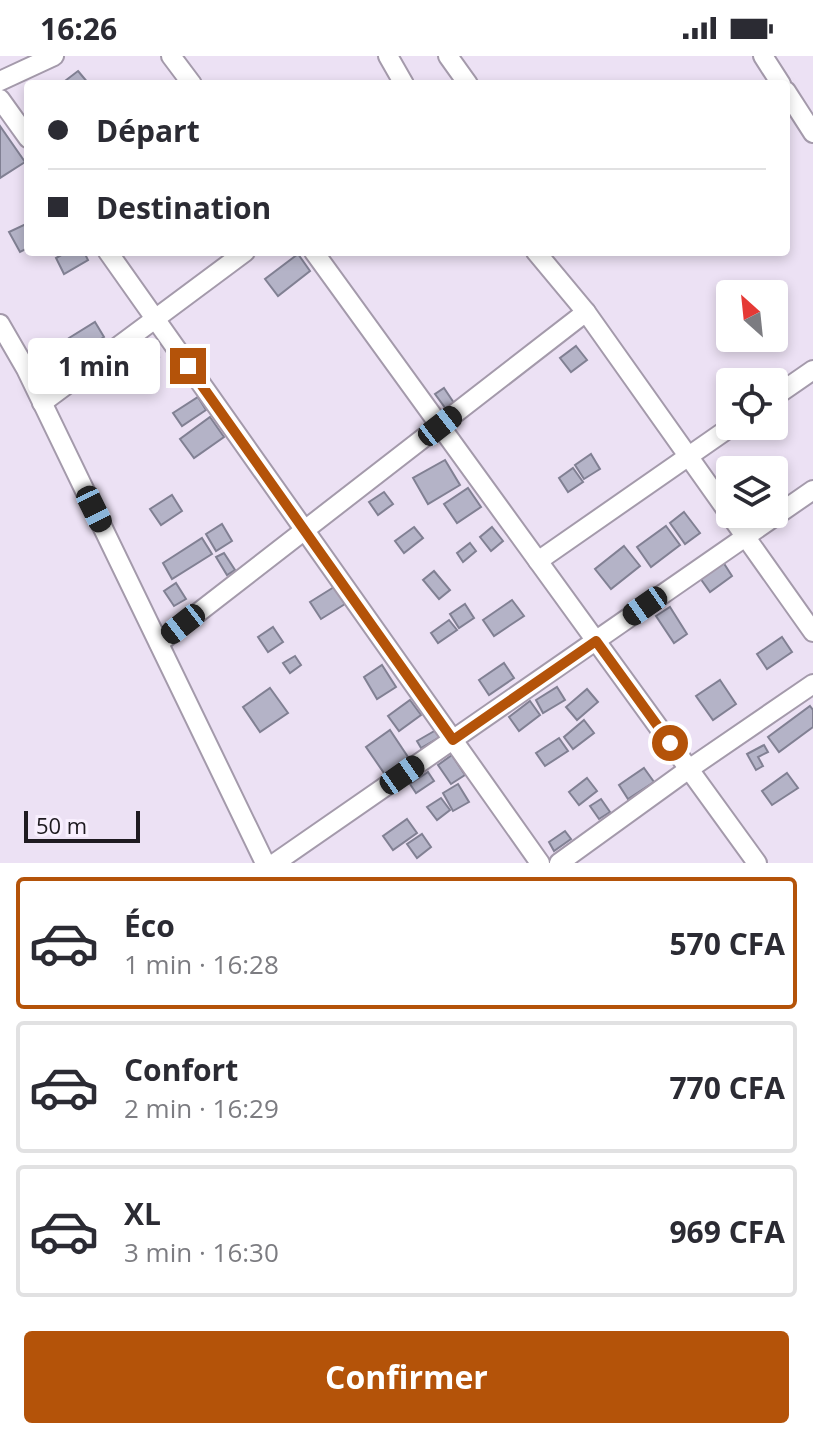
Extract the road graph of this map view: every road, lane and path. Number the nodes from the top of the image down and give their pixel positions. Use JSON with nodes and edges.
{"nodes":[{"id":1,"x":54,"y":56,"type":"edge"},
{"id":2,"x":171,"y":56,"type":"edge"},
{"id":3,"x":388,"y":56,"type":"edge"},
{"id":4,"x":448,"y":56,"type":"edge"},
{"id":5,"x":763,"y":56,"type":"edge"},
{"id":6,"x":189,"y":80,"type":"edge"},
{"id":7,"x":402,"y":80,"type":"edge"},
{"id":8,"x":465,"y":80,"type":"edge"},
{"id":9,"x":778,"y":80,"type":"edge"},
{"id":10,"x":0,"y":81,"type":"edge"},
{"id":11,"x":790,"y":97,"type":"edge"},
{"id":12,"x":0,"y":99,"type":"edge"},
{"id":13,"x":24,"y":132,"type":"edge"},
{"id":14,"x":813,"y":133,"type":"edge"},
{"id":15,"x":111,"y":256,"type":"edge"},
{"id":16,"x":240,"y":256,"type":"edge"},
{"id":17,"x":317,"y":256,"type":"edge"},
{"id":18,"x":539,"y":256,"type":"edge"},
{"id":19,"x":586,"y":312,"type":"junction"},
{"id":20,"x":155,"y":319,"type":"junction"},
{"id":21,"x":0,"y":324,"type":"edge"},
{"id":22,"x":813,"y":370,"type":"edge"},
{"id":23,"x":788,"y":387,"type":"edge"},
{"id":24,"x":42,"y":403,"type":"junction"},
{"id":25,"x":440,"y":426,"type":"junction"},
{"id":26,"x":716,"y":437,"type":"edge"},
{"id":27,"x":688,"y":457,"type":"junction"},
{"id":28,"x":813,"y":490,"type":"edge"},
{"id":29,"x":305,"y":530,"type":"junction"},
{"id":30,"x":745,"y":537,"type":"junction"},
{"id":31,"x":538,"y":561,"type":"junction"},
{"id":32,"x":813,"y":632,"type":"edge"},
{"id":33,"x":596,"y":641,"type":"junction"},
{"id":34,"x":159,"y":643,"type":"junction"},
{"id":35,"x":813,"y":684,"type":"edge"},
{"id":36,"x":453,"y":740,"type":"junction"},
{"id":37,"x":689,"y":769,"type":"junction"},
{"id":38,"x":265,"y":863,"type":"edge"},
{"id":39,"x":275,"y":863,"type":"edge"},
{"id":40,"x":540,"y":863,"type":"edge"},
{"id":41,"x":559,"y":863,"type":"edge"},
{"id":42,"x":757,"y":863,"type":"edge"}],
"edges":[{"from":1,"to":10,"type":"street"},
{"from":2,"to":6,"type":"street"},
{"from":3,"to":7,"type":"street"},
{"from":4,"to":8,"type":"street"},
{"from":5,"to":9,"type":"street"},
{"from":11,"to":14,"type":"street"},
{"from":12,"to":13,"type":"street"},
{"from":15,"to":20,"type":"street"},
{"from":16,"to":20,"type":"street"},
{"from":17,"to":25,"type":"street"},
{"from":18,"to":19,"type":"street"},
{"from":19,"to":25,"type":"street"},
{"from":19,"to":27,"type":"street"},
{"from":20,"to":24,"type":"street"},
{"from":20,"to":29,"type":"street"},
{"from":21,"to":24,"type":"street"},
{"from":22,"to":23,"type":"street"},
{"from":24,"to":34,"type":"street"},
{"from":25,"to":29,"type":"street"},
{"from":25,"to":31,"type":"street"},
{"from":26,"to":27,"type":"street"},
{"from":27,"to":30,"type":"street"},
{"from":27,"to":31,"type":"street"},
{"from":28,"to":30,"type":"street"},
{"from":29,"to":34,"type":"street"},
{"from":29,"to":36,"type":"street"},
{"from":30,"to":32,"type":"street"},
{"from":30,"to":33,"type":"street"},
{"from":31,"to":33,"type":"street"},
{"from":33,"to":36,"type":"street"},
{"from":33,"to":37,"type":"street"},
{"from":34,"to":38,"type":"street"},
{"from":35,"to":37,"type":"street"},
{"from":36,"to":39,"type":"street"},
{"from":36,"to":40,"type":"street"},
{"from":37,"to":41,"type":"street"},
{"from":37,"to":42,"type":"street"}]}
